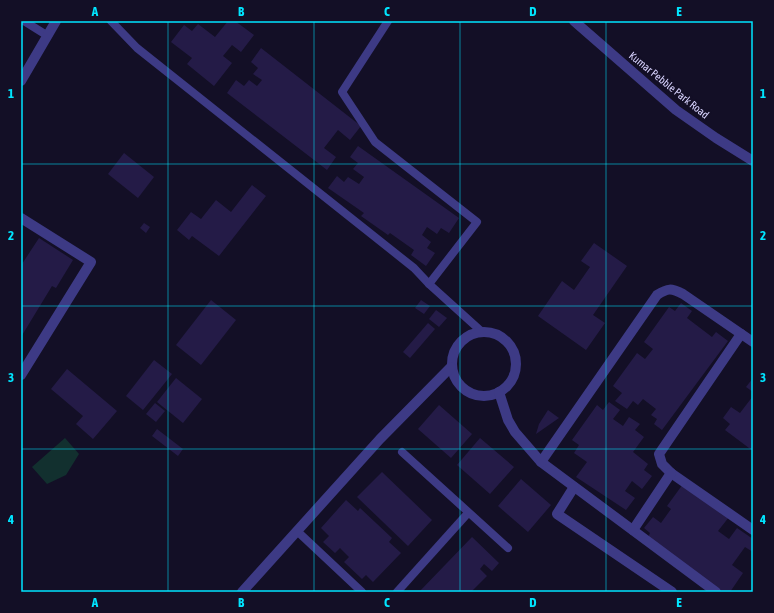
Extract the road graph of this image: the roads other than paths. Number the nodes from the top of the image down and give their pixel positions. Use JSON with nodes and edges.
{"nodes":[{"id":1,"x":24,"y":21,"type":"edge"},
{"id":2,"x":56,"y":21,"type":"edge"},
{"id":3,"x":388,"y":21,"type":"edge"},
{"id":4,"x":574,"y":21,"type":"edge"},
{"id":5,"x":115,"y":23,"type":"edge"},
{"id":6,"x":48,"y":36,"type":"junction"},
{"id":7,"x":21,"y":81,"type":"edge"},
{"id":8,"x":753,"y":161,"type":"edge"},
{"id":9,"x":21,"y":218,"type":"edge"},
{"id":10,"x":429,"y":284,"type":"junction"},
{"id":11,"x":480,"y":331,"type":"junction"},
{"id":12,"x":740,"y":334,"type":"junction"},
{"id":13,"x":753,"y":342,"type":"edge"},
{"id":14,"x":451,"y":367,"type":"junction"},
{"id":15,"x":21,"y":376,"type":"edge"},
{"id":16,"x":499,"y":392,"type":"junction"},
{"id":17,"x":402,"y":452,"type":"dead end"},
{"id":18,"x":541,"y":462,"type":"junction"},
{"id":19,"x":671,"y":473,"type":"junction"},
{"id":20,"x":574,"y":487,"type":"junction"},
{"id":21,"x":468,"y":513,"type":"junction"},
{"id":22,"x":632,"y":530,"type":"junction"},
{"id":23,"x":753,"y":530,"type":"edge"},
{"id":24,"x":297,"y":531,"type":"junction"},
{"id":25,"x":508,"y":548,"type":"dead end"},
{"id":26,"x":242,"y":592,"type":"edge"},
{"id":27,"x":362,"y":592,"type":"edge"},
{"id":28,"x":397,"y":592,"type":"edge"},
{"id":29,"x":672,"y":592,"type":"edge"},
{"id":30,"x":716,"y":592,"type":"edge"}],
"edges":[{"from":1,"to":6,"type":"lane"},
{"from":2,"to":6,"type":"street"},
{"from":3,"to":10,"type":"lane"},
{"from":4,"to":8,"type":"street","name":"Kumar Pebble Park Road"},
{"from":5,"to":10,"type":"lane"},
{"from":6,"to":7,"type":"street"},
{"from":9,"to":15,"type":"street"},
{"from":10,"to":11,"type":"lane"},
{"from":11,"to":14,"type":"street"},
{"from":11,"to":16,"type":"street"},
{"from":12,"to":13,"type":"street"},
{"from":12,"to":18,"type":"street"},
{"from":12,"to":19,"type":"street"},
{"from":14,"to":16,"type":"street"},
{"from":14,"to":24,"type":"street"},
{"from":16,"to":18,"type":"street"},
{"from":17,"to":21,"type":"lane"},
{"from":18,"to":20,"type":"street"},
{"from":19,"to":22,"type":"street"},
{"from":19,"to":23,"type":"street"},
{"from":20,"to":22,"type":"street"},
{"from":20,"to":29,"type":"street"},
{"from":21,"to":25,"type":"lane"},
{"from":21,"to":28,"type":"lane"},
{"from":22,"to":30,"type":"street"},
{"from":24,"to":26,"type":"street"},
{"from":24,"to":27,"type":"lane"}]}
